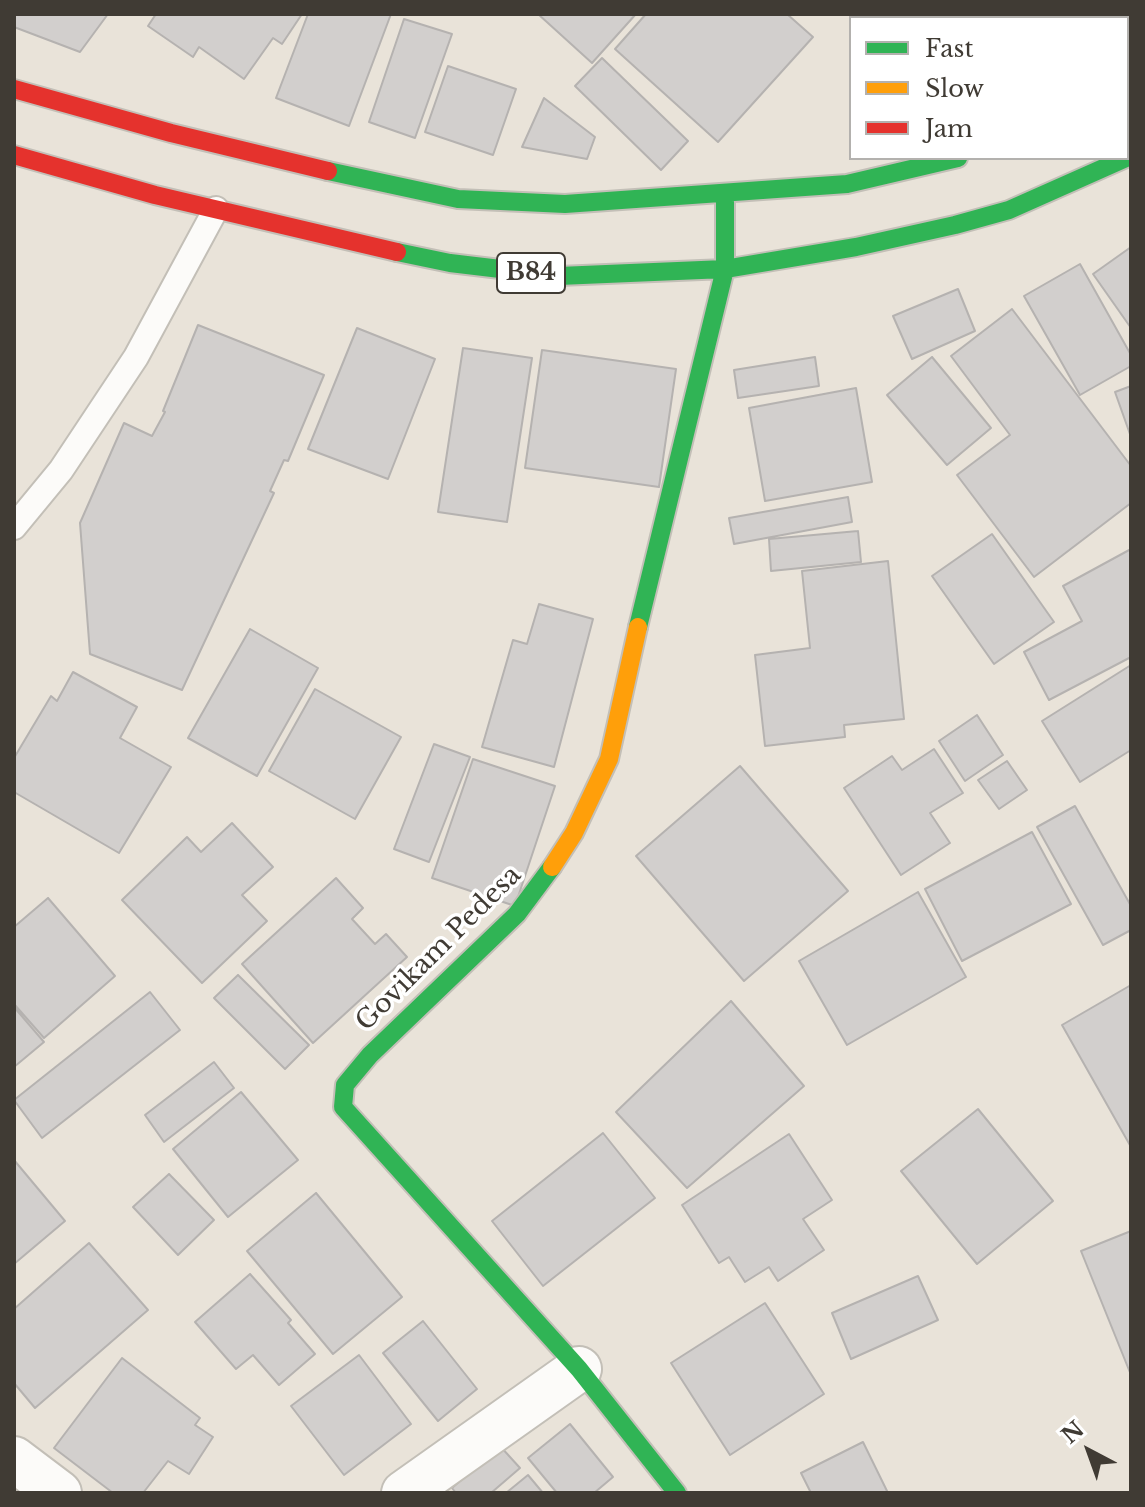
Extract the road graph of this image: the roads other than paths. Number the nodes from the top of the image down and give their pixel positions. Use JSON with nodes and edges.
{"nodes":[{"id":1,"x":14,"y":89,"type":"edge"},
{"id":2,"x":14,"y":155,"type":"edge"},
{"id":3,"x":949,"y":160,"type":"edge"},
{"id":4,"x":1124,"y":164,"type":"edge"},
{"id":5,"x":725,"y":194,"type":"junction"},
{"id":6,"x":216,"y":209,"type":"junction"},
{"id":7,"x":725,"y":269,"type":"junction"},
{"id":8,"x":14,"y":527,"type":"edge"},
{"id":9,"x":579,"y":1369,"type":"junction"},
{"id":10,"x":14,"y":1459,"type":"edge"},
{"id":11,"x":59,"y":1493,"type":"edge"},
{"id":12,"x":404,"y":1493,"type":"edge"},
{"id":13,"x":677,"y":1493,"type":"edge"}],
"edges":[{"from":1,"to":5,"type":"main road"},
{"from":2,"to":6,"type":"main road","number":"B84"},
{"from":3,"to":5,"type":"main road"},
{"from":4,"to":7,"type":"main road","number":"B84"},
{"from":5,"to":7,"type":"main road","name":"Govikam Pedesa"},
{"from":6,"to":7,"type":"main road","number":"B84"},
{"from":6,"to":8,"type":"lane"},
{"from":7,"to":9,"type":"main road","name":"Govikam Pedesa"},
{"from":9,"to":12,"type":"street"},
{"from":9,"to":13,"type":"main road","name":"Govikam Pedesa"},
{"from":10,"to":11,"type":"street"}]}
